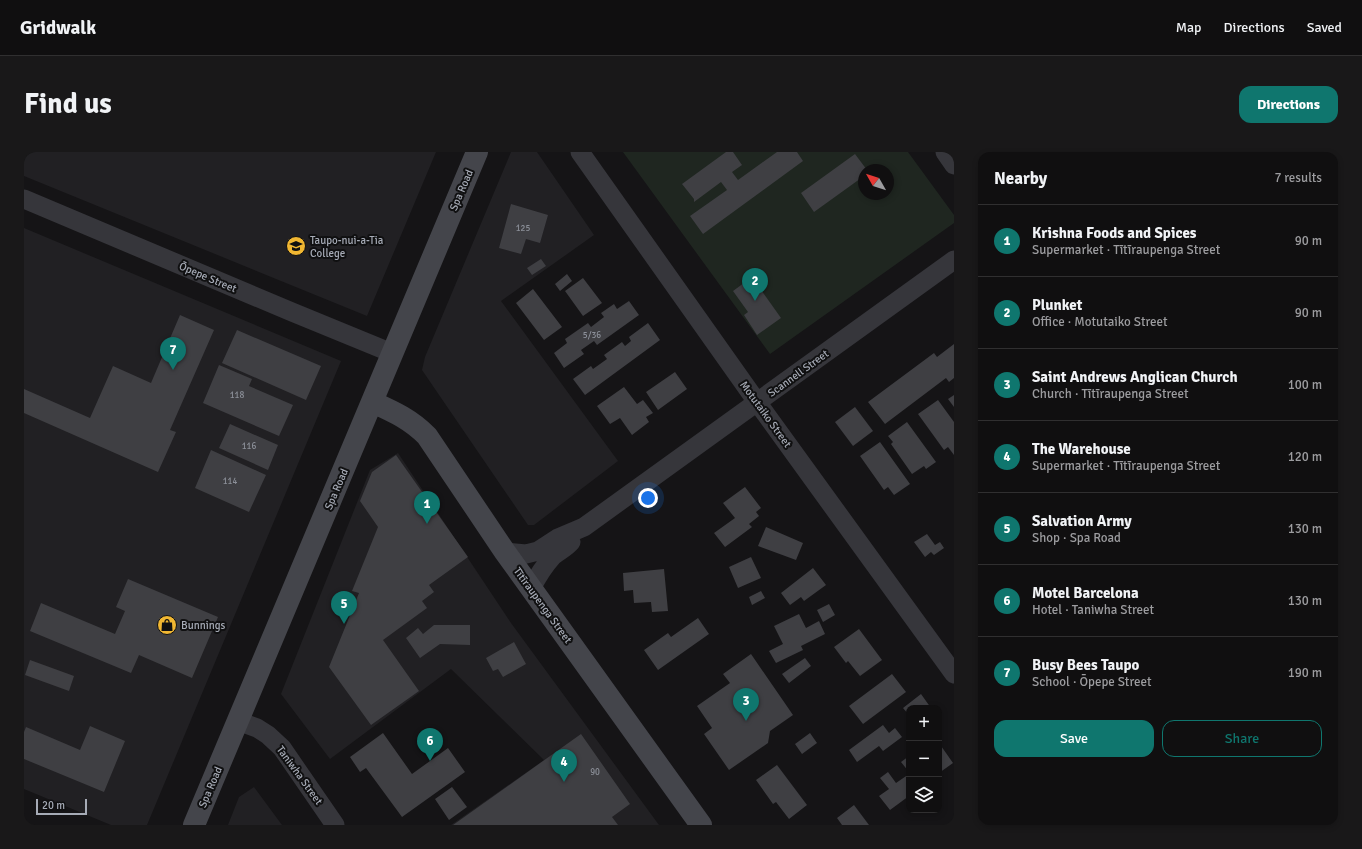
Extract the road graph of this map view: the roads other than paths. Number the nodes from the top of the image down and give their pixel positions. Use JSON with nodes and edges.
{"nodes":[{"id":1,"x":477,"y":152,"type":"edge"},
{"id":2,"x":580,"y":152,"type":"edge"},
{"id":3,"x":945,"y":152,"type":"edge"},
{"id":4,"x":954,"y":165,"type":"edge"},
{"id":5,"x":24,"y":199,"type":"edge"},
{"id":6,"x":954,"y":260,"type":"edge"},
{"id":7,"x":392,"y":353,"type":"junction"},
{"id":8,"x":372,"y":402,"type":"junction"},
{"id":9,"x":757,"y":402,"type":"junction"},
{"id":10,"x":584,"y":527,"type":"junction"},
{"id":11,"x":505,"y":552,"type":"junction"},
{"id":12,"x":531,"y":589,"type":"junction"},
{"id":13,"x":954,"y":674,"type":"edge"},
{"id":14,"x":238,"y":721,"type":"junction"},
{"id":15,"x":194,"y":825,"type":"edge"},
{"id":16,"x":335,"y":825,"type":"edge"},
{"id":17,"x":700,"y":825,"type":"edge"}],
"edges":[{"from":1,"to":7,"type":"main road","name":"Spa Road"},
{"from":2,"to":9,"type":"street","name":"Motutaiko Street"},
{"from":3,"to":4,"type":"street"},
{"from":5,"to":7,"type":"street","name":"Ōpepe Street"},
{"from":6,"to":9,"type":"street","name":"Scannell Street"},
{"from":7,"to":8,"type":"main road","name":"Spa Road"},
{"from":8,"to":11,"type":"main road","name":"Tītīraupenga Street"},
{"from":8,"to":14,"type":"main road","name":"Spa Road"},
{"from":9,"to":10,"type":"street","name":"Scannell Street"},
{"from":9,"to":13,"type":"street","name":"Motutaiko Street"},
{"from":10,"to":11,"type":"street","name":"Scannell Street"},
{"from":10,"to":12,"type":"street","name":"Scannell Street"},
{"from":11,"to":12,"type":"main road","name":"Tītīraupenga Street"},
{"from":12,"to":17,"type":"main road","name":"Tītīraupenga Street"},
{"from":14,"to":15,"type":"main road","name":"Spa Road"},
{"from":14,"to":16,"type":"street","name":"Taniwha Street"}]}
